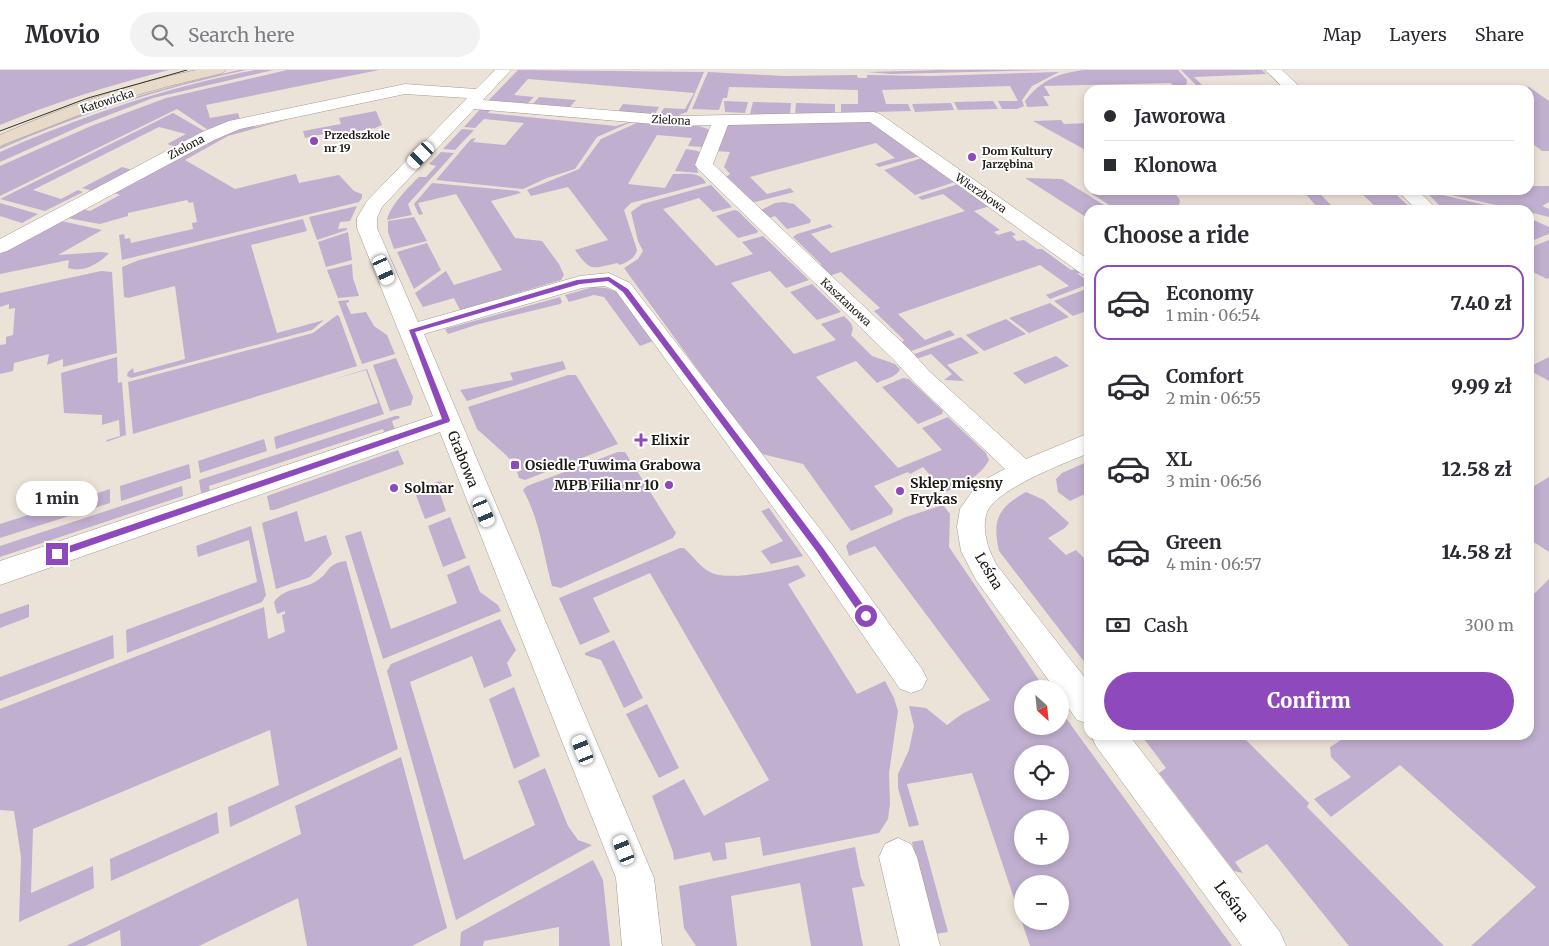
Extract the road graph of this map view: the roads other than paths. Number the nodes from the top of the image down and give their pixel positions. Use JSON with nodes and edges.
{"nodes":[{"id":1,"x":218,"y":70,"type":"edge"},
{"id":2,"x":502,"y":70,"type":"edge"},
{"id":3,"x":1274,"y":70,"type":"edge"},
{"id":4,"x":1290,"y":85,"type":"edge"},
{"id":5,"x":473,"y":100,"type":"junction"},
{"id":6,"x":874,"y":117,"type":"joint"},
{"id":7,"x":721,"y":121,"type":"junction"},
{"id":8,"x":0,"y":141,"type":"edge"},
{"id":9,"x":1412,"y":195,"type":"edge"},
{"id":10,"x":1422,"y":205,"type":"edge"},
{"id":11,"x":0,"y":246,"type":"edge"},
{"id":12,"x":1084,"y":266,"type":"edge"},
{"id":13,"x":411,"y":331,"type":"junction"},
{"id":14,"x":447,"y":420,"type":"junction"},
{"id":15,"x":1084,"y":444,"type":"edge"},
{"id":16,"x":1023,"y":471,"type":"junction"},
{"id":17,"x":0,"y":573,"type":"edge"},
{"id":18,"x":911,"y":680,"type":"dead end"},
{"id":19,"x":1084,"y":702,"type":"edge"},
{"id":20,"x":1112,"y":740,"type":"edge"},
{"id":21,"x":898,"y":856,"type":"dead end"},
{"id":22,"x":642,"y":946,"type":"edge"},
{"id":23,"x":920,"y":946,"type":"edge"},
{"id":24,"x":1266,"y":946,"type":"edge"}],
"edges":[{"from":1,"to":8,"type":"main road","name":"Katowicka"},
{"from":2,"to":5,"type":"street","name":"Grabowa"},
{"from":3,"to":4,"type":"street"},
{"from":5,"to":7,"type":"street","name":"Zielona"},
{"from":5,"to":11,"type":"street","name":"Zielona"},
{"from":5,"to":13,"type":"street","name":"Grabowa"},
{"from":6,"to":7,"type":"street","name":"Zielona"},
{"from":6,"to":12,"type":"street","name":"Wierzbowa"},
{"from":7,"to":16,"type":"street","name":"Kasztanowa"},
{"from":9,"to":10,"type":"street"},
{"from":13,"to":14,"type":"street","name":"Grabowa"},
{"from":13,"to":18,"type":"street"},
{"from":14,"to":17,"type":"street"},
{"from":14,"to":22,"type":"street","name":"Grabowa"},
{"from":15,"to":16,"type":"street","name":"Leśna"},
{"from":16,"to":19,"type":"street","name":"Leśna"},
{"from":20,"to":24,"type":"street","name":"Leśna"},
{"from":21,"to":23,"type":"street"}]}
